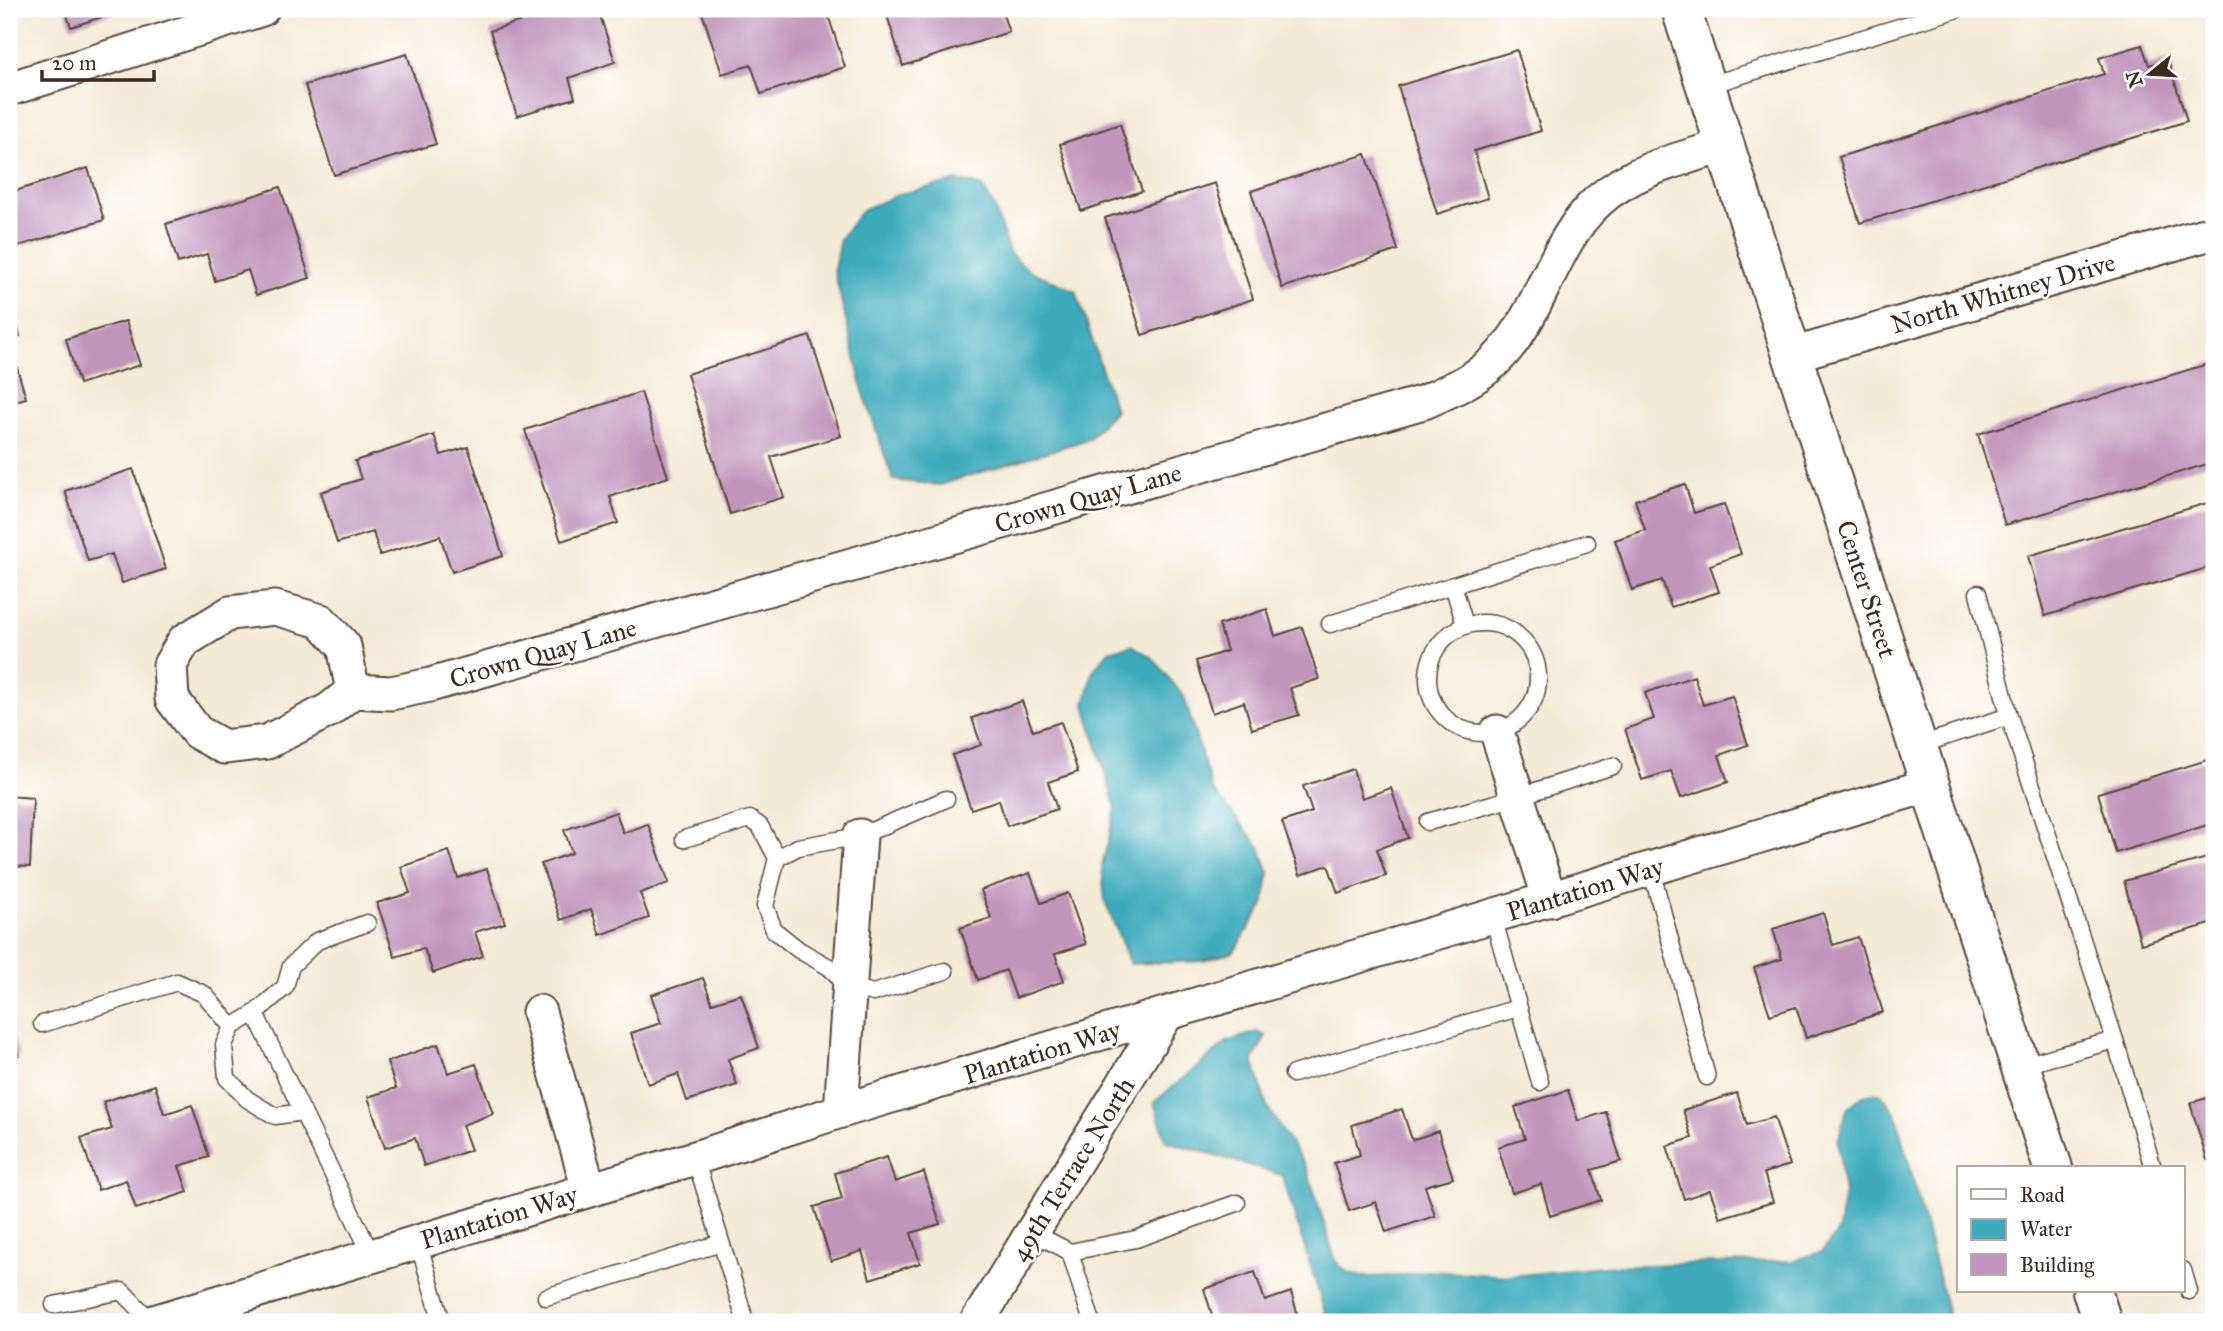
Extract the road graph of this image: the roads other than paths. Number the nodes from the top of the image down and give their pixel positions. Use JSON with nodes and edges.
{"nodes":[{"id":1,"x":262,"y":9,"type":"edge"},
{"id":2,"x":1681,"y":9,"type":"edge"},
{"id":3,"x":1958,"y":9,"type":"edge"},
{"id":4,"x":1706,"y":86,"type":"junction"},
{"id":5,"x":9,"y":89,"type":"edge"},
{"id":6,"x":1725,"y":146,"type":"junction"},
{"id":7,"x":2214,"y":232,"type":"edge"},
{"id":8,"x":1792,"y":355,"type":"junction"},
{"id":9,"x":1587,"y":543,"type":"dead end"},
{"id":10,"x":1452,"y":585,"type":"junction"},
{"id":11,"x":1978,"y":593,"type":"dead end"},
{"id":12,"x":1330,"y":624,"type":"dead end"},
{"id":13,"x":1465,"y":625,"type":"junction"},
{"id":14,"x":353,"y":691,"type":"junction"},
{"id":15,"x":2009,"y":716,"type":"junction"},
{"id":16,"x":1497,"y":732,"type":"junction"},
{"id":17,"x":1917,"y":746,"type":"junction"},
{"id":18,"x":1613,"y":766,"type":"dead end"},
{"id":19,"x":1930,"y":785,"type":"junction"},
{"id":20,"x":1517,"y":797,"type":"junction"},
{"id":21,"x":946,"y":799,"type":"dead end"},
{"id":22,"x":1428,"y":822,"type":"dead end"},
{"id":23,"x":860,"y":836,"type":"junction"},
{"id":24,"x":684,"y":839,"type":"dead end"},
{"id":25,"x":777,"y":858,"type":"junction"},
{"id":26,"x":1651,"y":869,"type":"junction"},
{"id":27,"x":1550,"y":900,"type":"junction"},
{"id":28,"x":1493,"y":917,"type":"junction"},
{"id":29,"x":367,"y":923,"type":"dead end"},
{"id":30,"x":945,"y":971,"type":"dead end"},
{"id":31,"x":849,"y":986,"type":"junction"},
{"id":32,"x":1518,"y":1008,"type":"junction"},
{"id":33,"x":539,"y":1012,"type":"dead end"},
{"id":34,"x":255,"y":1013,"type":"junction"},
{"id":35,"x":1166,"y":1015,"type":"junction"},
{"id":36,"x":43,"y":1024,"type":"dead end"},
{"id":37,"x":233,"y":1027,"type":"junction"},
{"id":38,"x":2115,"y":1040,"type":"junction"},
{"id":39,"x":2020,"y":1066,"type":"junction"},
{"id":40,"x":1293,"y":1074,"type":"dead end"},
{"id":41,"x":1707,"y":1077,"type":"dead end"},
{"id":42,"x":1540,"y":1082,"type":"dead end"},
{"id":43,"x":841,"y":1111,"type":"junction"},
{"id":44,"x":303,"y":1112,"type":"junction"},
{"id":45,"x":695,"y":1158,"type":"junction"},
{"id":46,"x":2052,"y":1166,"type":"edge"},
{"id":47,"x":2151,"y":1166,"type":"edge"},
{"id":48,"x":589,"y":1190,"type":"junction"},
{"id":49,"x":1237,"y":1203,"type":"dead end"},
{"id":50,"x":1032,"y":1232,"type":"junction"},
{"id":51,"x":418,"y":1242,"type":"junction"},
{"id":52,"x":721,"y":1243,"type":"junction"},
{"id":53,"x":1070,"y":1252,"type":"junction"},
{"id":54,"x":372,"y":1256,"type":"junction"},
{"id":55,"x":2184,"y":1274,"type":"edge"},
{"id":56,"x":2189,"y":1291,"type":"dead end"},
{"id":57,"x":2092,"y":1292,"type":"edge"},
{"id":58,"x":546,"y":1297,"type":"dead end"},
{"id":59,"x":54,"y":1305,"type":"dead end"},
{"id":60,"x":743,"y":1313,"type":"dead end"},
{"id":61,"x":153,"y":1322,"type":"edge"},
{"id":62,"x":442,"y":1322,"type":"edge"},
{"id":63,"x":976,"y":1322,"type":"edge"},
{"id":64,"x":1093,"y":1322,"type":"edge"},
{"id":65,"x":2102,"y":1322,"type":"edge"}],
"edges":[{"from":1,"to":5,"type":"street"},
{"from":2,"to":4,"type":"street","name":"Center Street"},
{"from":3,"to":4,"type":"lane"},
{"from":4,"to":6,"type":"street","name":"Center Street"},
{"from":6,"to":8,"type":"street","name":"Center Street"},
{"from":6,"to":14,"type":"street","name":"Crown Quay Lane"},
{"from":7,"to":8,"type":"street","name":"North Whitney Drive"},
{"from":8,"to":17,"type":"street","name":"Center Street"},
{"from":9,"to":10,"type":"lane"},
{"from":10,"to":12,"type":"lane"},
{"from":10,"to":13,"type":"lane"},
{"from":11,"to":15,"type":"lane"},
{"from":13,"to":16,"type":"lane"},
{"from":13,"to":16,"type":"lane"},
{"from":14,"to":14,"type":"street"},
{"from":15,"to":17,"type":"lane"},
{"from":15,"to":38,"type":"lane"},
{"from":16,"to":20,"type":"street"},
{"from":17,"to":19,"type":"street","name":"Center Street"},
{"from":18,"to":20,"type":"lane"},
{"from":19,"to":26,"type":"street","name":"Plantation Way"},
{"from":19,"to":39,"type":"street","name":"Center Street"},
{"from":20,"to":22,"type":"lane"},
{"from":20,"to":27,"type":"street"},
{"from":21,"to":23,"type":"lane"},
{"from":23,"to":25,"type":"lane"},
{"from":23,"to":31,"type":"street"},
{"from":24,"to":25,"type":"lane"},
{"from":25,"to":31,"type":"lane"},
{"from":26,"to":27,"type":"street","name":"Plantation Way"},
{"from":26,"to":41,"type":"lane"},
{"from":27,"to":28,"type":"street","name":"Plantation Way"},
{"from":28,"to":32,"type":"lane"},
{"from":28,"to":35,"type":"street","name":"Plantation Way"},
{"from":29,"to":34,"type":"lane"},
{"from":30,"to":31,"type":"lane"},
{"from":31,"to":43,"type":"street"},
{"from":32,"to":40,"type":"lane"},
{"from":32,"to":42,"type":"lane"},
{"from":33,"to":48,"type":"street"},
{"from":34,"to":37,"type":"lane"},
{"from":34,"to":44,"type":"lane"},
{"from":35,"to":43,"type":"street","name":"Plantation Way"},
{"from":35,"to":50,"type":"street","name":"49th Terrace North"},
{"from":36,"to":37,"type":"lane"},
{"from":37,"to":44,"type":"lane"},
{"from":38,"to":39,"type":"lane"},
{"from":38,"to":47,"type":"lane"},
{"from":39,"to":46,"type":"street","name":"Center Street"},
{"from":43,"to":45,"type":"street","name":"Plantation Way"},
{"from":44,"to":54,"type":"lane"},
{"from":45,"to":48,"type":"street","name":"Plantation Way"},
{"from":45,"to":52,"type":"lane"},
{"from":48,"to":51,"type":"street","name":"Plantation Way"},
{"from":49,"to":53,"type":"lane"},
{"from":50,"to":53,"type":"lane"},
{"from":50,"to":63,"type":"street","name":"49th Terrace North"},
{"from":51,"to":54,"type":"street","name":"Plantation Way"},
{"from":51,"to":62,"type":"lane"},
{"from":52,"to":58,"type":"lane"},
{"from":52,"to":60,"type":"lane"},
{"from":53,"to":64,"type":"lane"},
{"from":54,"to":61,"type":"street","name":"Plantation Way"},
{"from":55,"to":56,"type":"lane"},
{"from":57,"to":65,"type":"street"},
{"from":59,"to":61,"type":"lane"}]}
